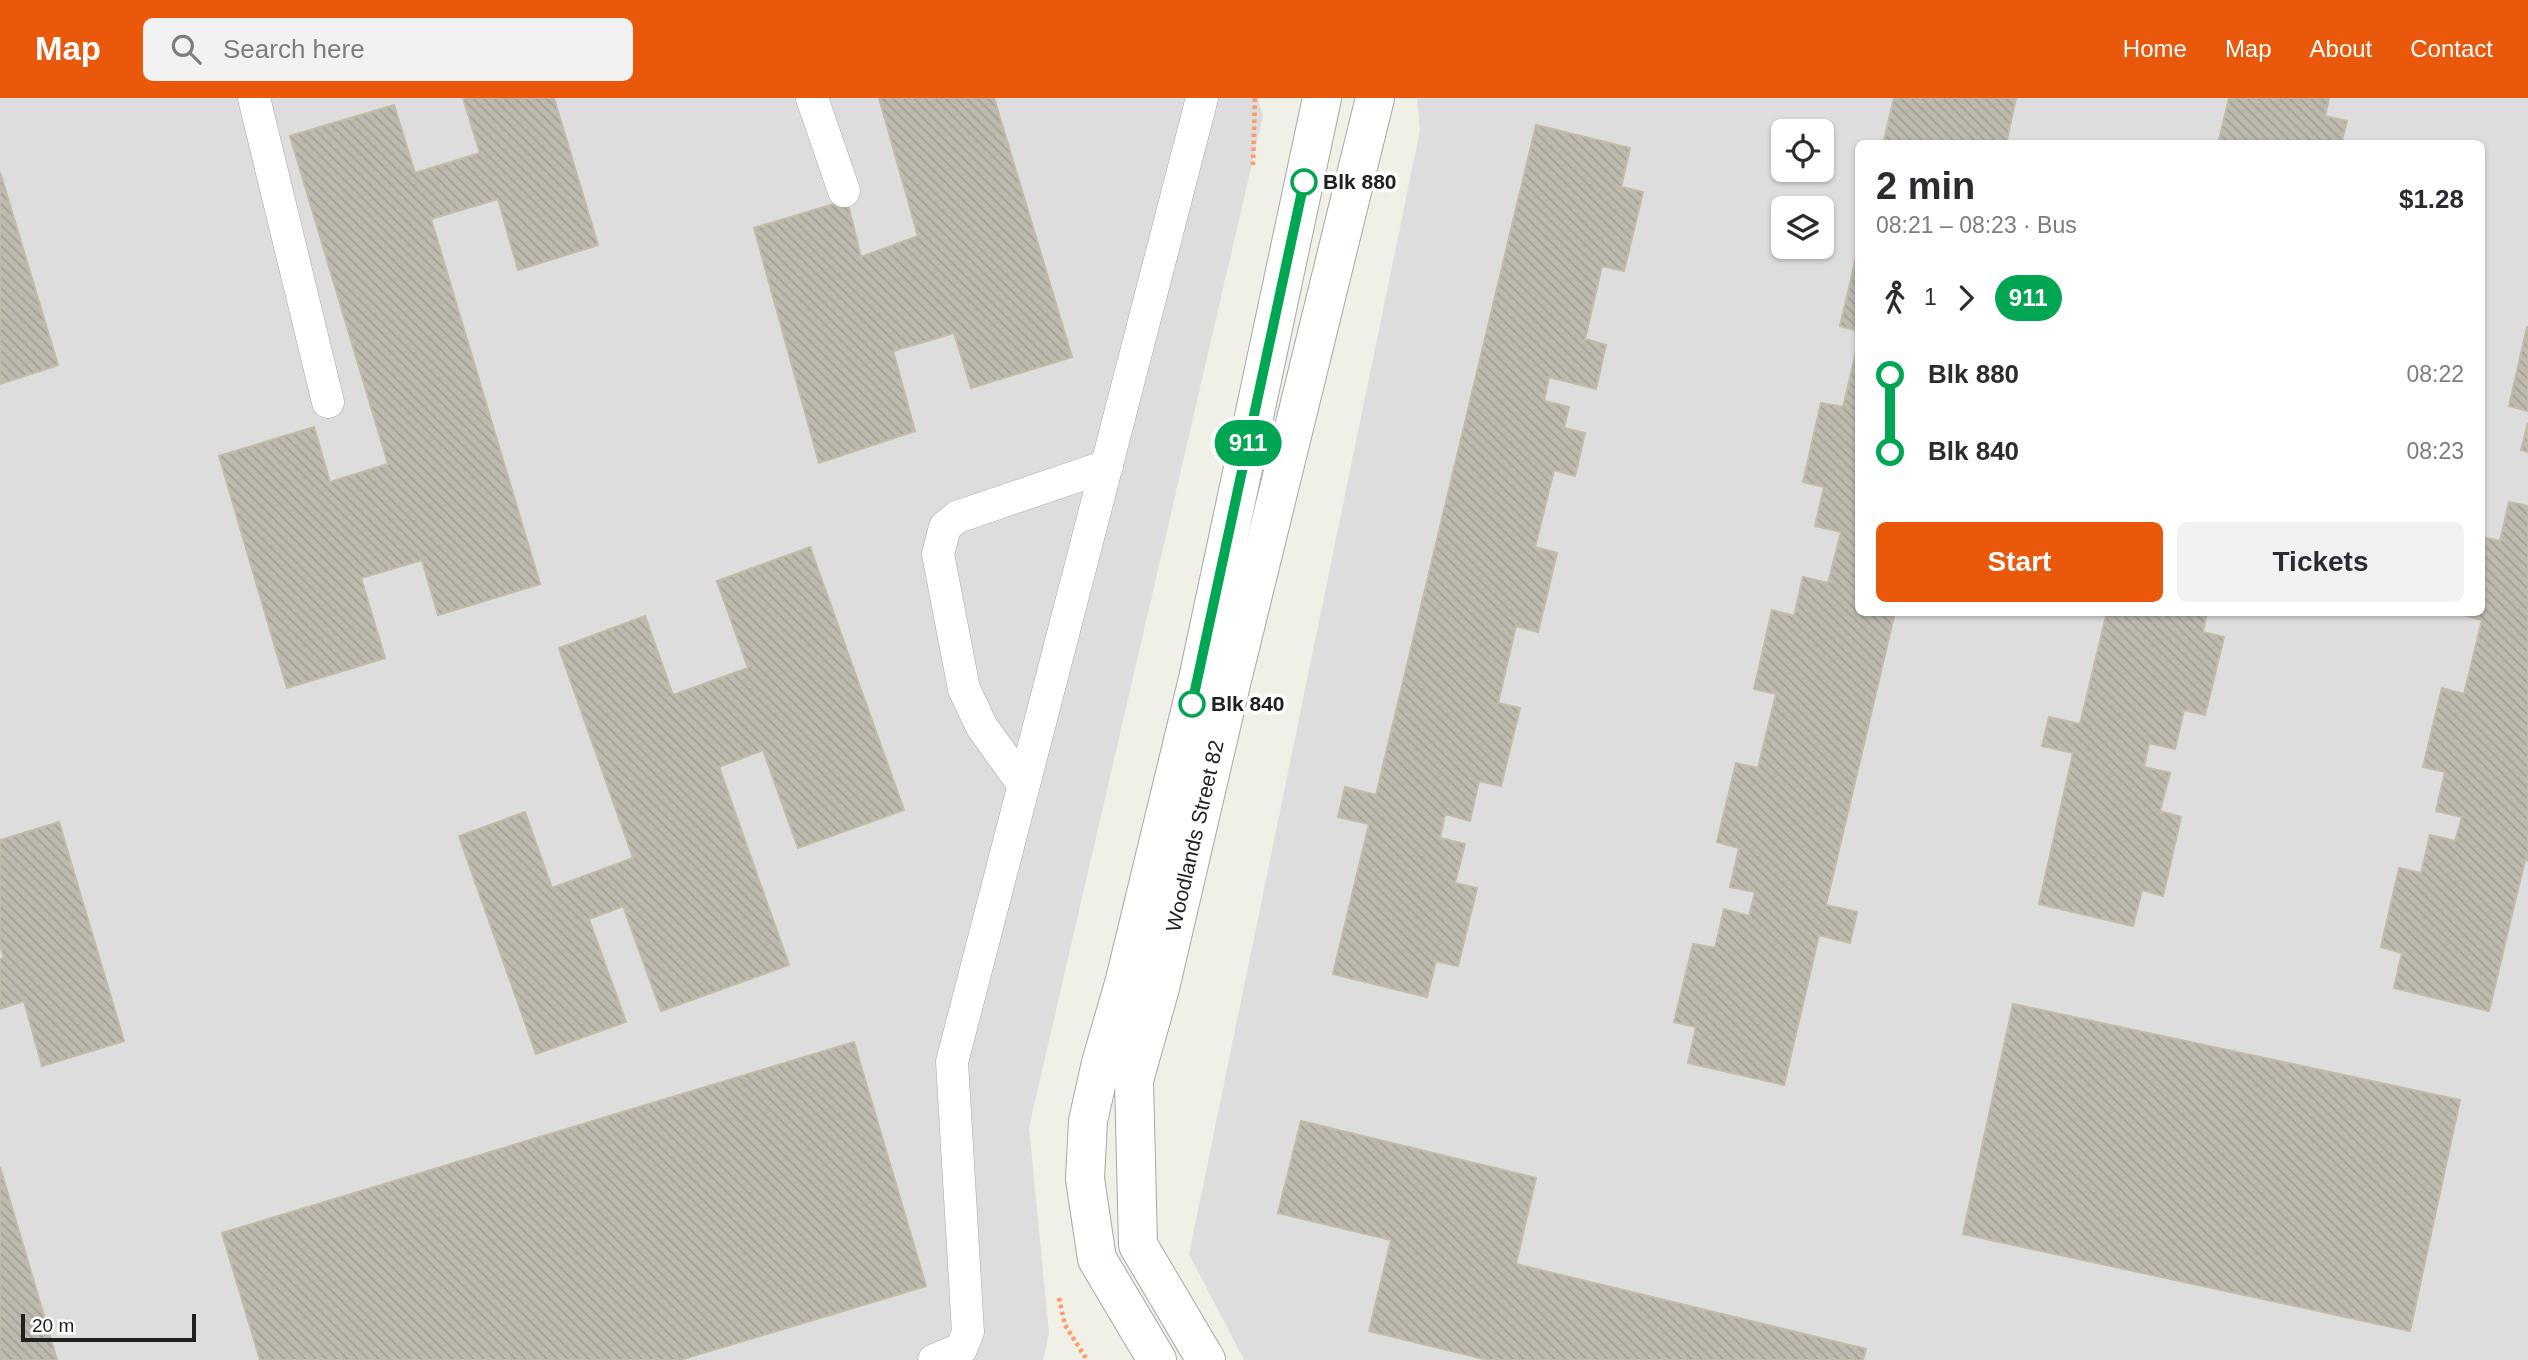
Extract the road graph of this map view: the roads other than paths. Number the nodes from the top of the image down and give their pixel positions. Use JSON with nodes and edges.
{"nodes":[{"id":1,"x":254,"y":98,"type":"edge"},
{"id":2,"x":812,"y":98,"type":"edge"},
{"id":3,"x":1202,"y":98,"type":"edge"},
{"id":4,"x":1322,"y":98,"type":"edge"},
{"id":5,"x":1376,"y":98,"type":"edge"},
{"id":6,"x":844,"y":191,"type":"dead end"},
{"id":7,"x":328,"y":402,"type":"dead end"},
{"id":8,"x":1107,"y":466,"type":"junction"},
{"id":9,"x":1023,"y":784,"type":"junction"},
{"id":10,"x":934,"y":1360,"type":"edge"},
{"id":11,"x":1157,"y":1360,"type":"edge"},
{"id":12,"x":1206,"y":1360,"type":"edge"}],
"edges":[{"from":1,"to":7,"type":"lane"},
{"from":2,"to":6,"type":"lane"},
{"from":3,"to":8,"type":"lane"},
{"from":4,"to":11,"type":"street","name":"Woodlands Street 82"},
{"from":5,"to":12,"type":"street","name":"Woodlands Street 82"},
{"from":8,"to":9,"type":"lane"},
{"from":8,"to":9,"type":"lane"},
{"from":9,"to":10,"type":"lane"}]}
